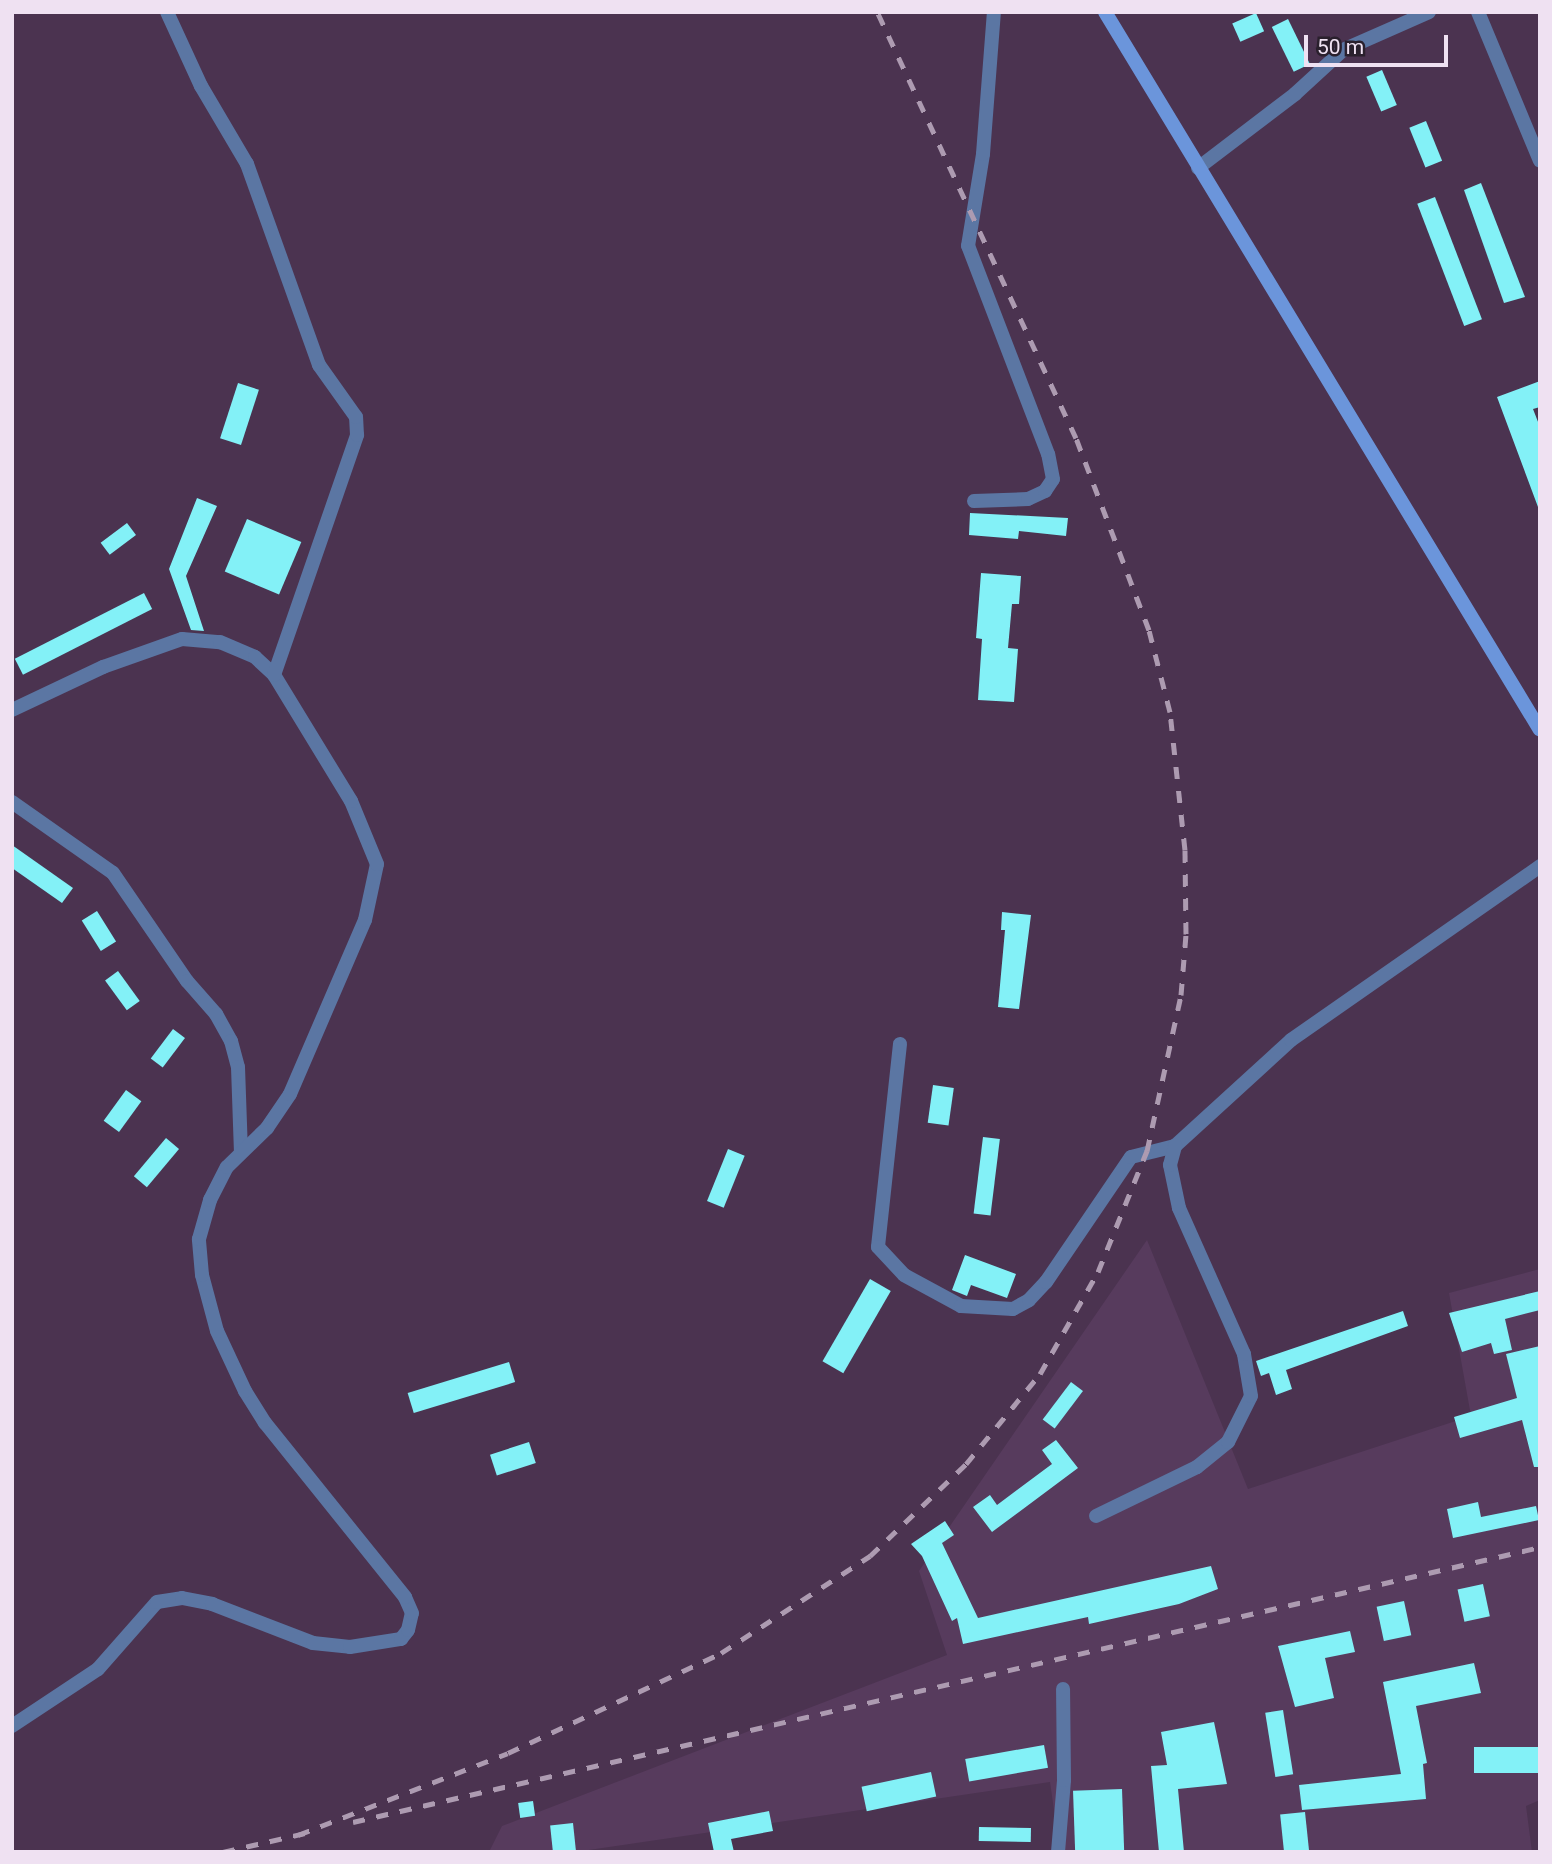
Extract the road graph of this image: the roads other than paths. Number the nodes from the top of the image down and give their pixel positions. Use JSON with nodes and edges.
{"nodes":[{"id":1,"x":167,"y":12,"type":"edge"},
{"id":2,"x":994,"y":12,"type":"edge"},
{"id":3,"x":1105,"y":12,"type":"edge"},
{"id":4,"x":1429,"y":12,"type":"edge"},
{"id":5,"x":1478,"y":12,"type":"edge"},
{"id":6,"x":1540,"y":160,"type":"edge"},
{"id":7,"x":1198,"y":168,"type":"junction"},
{"id":8,"x":974,"y":502,"type":"dead end"},
{"id":9,"x":274,"y":675,"type":"junction"},
{"id":10,"x":12,"y":709,"type":"edge"},
{"id":11,"x":1540,"y":730,"type":"edge"},
{"id":12,"x":12,"y":802,"type":"edge"},
{"id":13,"x":1540,"y":866,"type":"edge"},
{"id":14,"x":900,"y":1044,"type":"dead end"},
{"id":15,"x":1175,"y":1146,"type":"junction"},
{"id":16,"x":241,"y":1152,"type":"junction"},
{"id":17,"x":1096,"y":1516,"type":"dead end"},
{"id":18,"x":1063,"y":1689,"type":"dead end"},
{"id":19,"x":12,"y":1726,"type":"edge"},
{"id":20,"x":1058,"y":1852,"type":"edge"}],
"edges":[{"from":1,"to":9,"type":"street"},
{"from":2,"to":8,"type":"street"},
{"from":3,"to":7,"type":"street"},
{"from":4,"to":7,"type":"street"},
{"from":5,"to":6,"type":"street"},
{"from":7,"to":11,"type":"street"},
{"from":9,"to":10,"type":"street"},
{"from":9,"to":16,"type":"street"},
{"from":12,"to":16,"type":"street"},
{"from":13,"to":15,"type":"street"},
{"from":14,"to":15,"type":"street"},
{"from":15,"to":17,"type":"street"},
{"from":16,"to":19,"type":"street"},
{"from":18,"to":20,"type":"street"}]}
